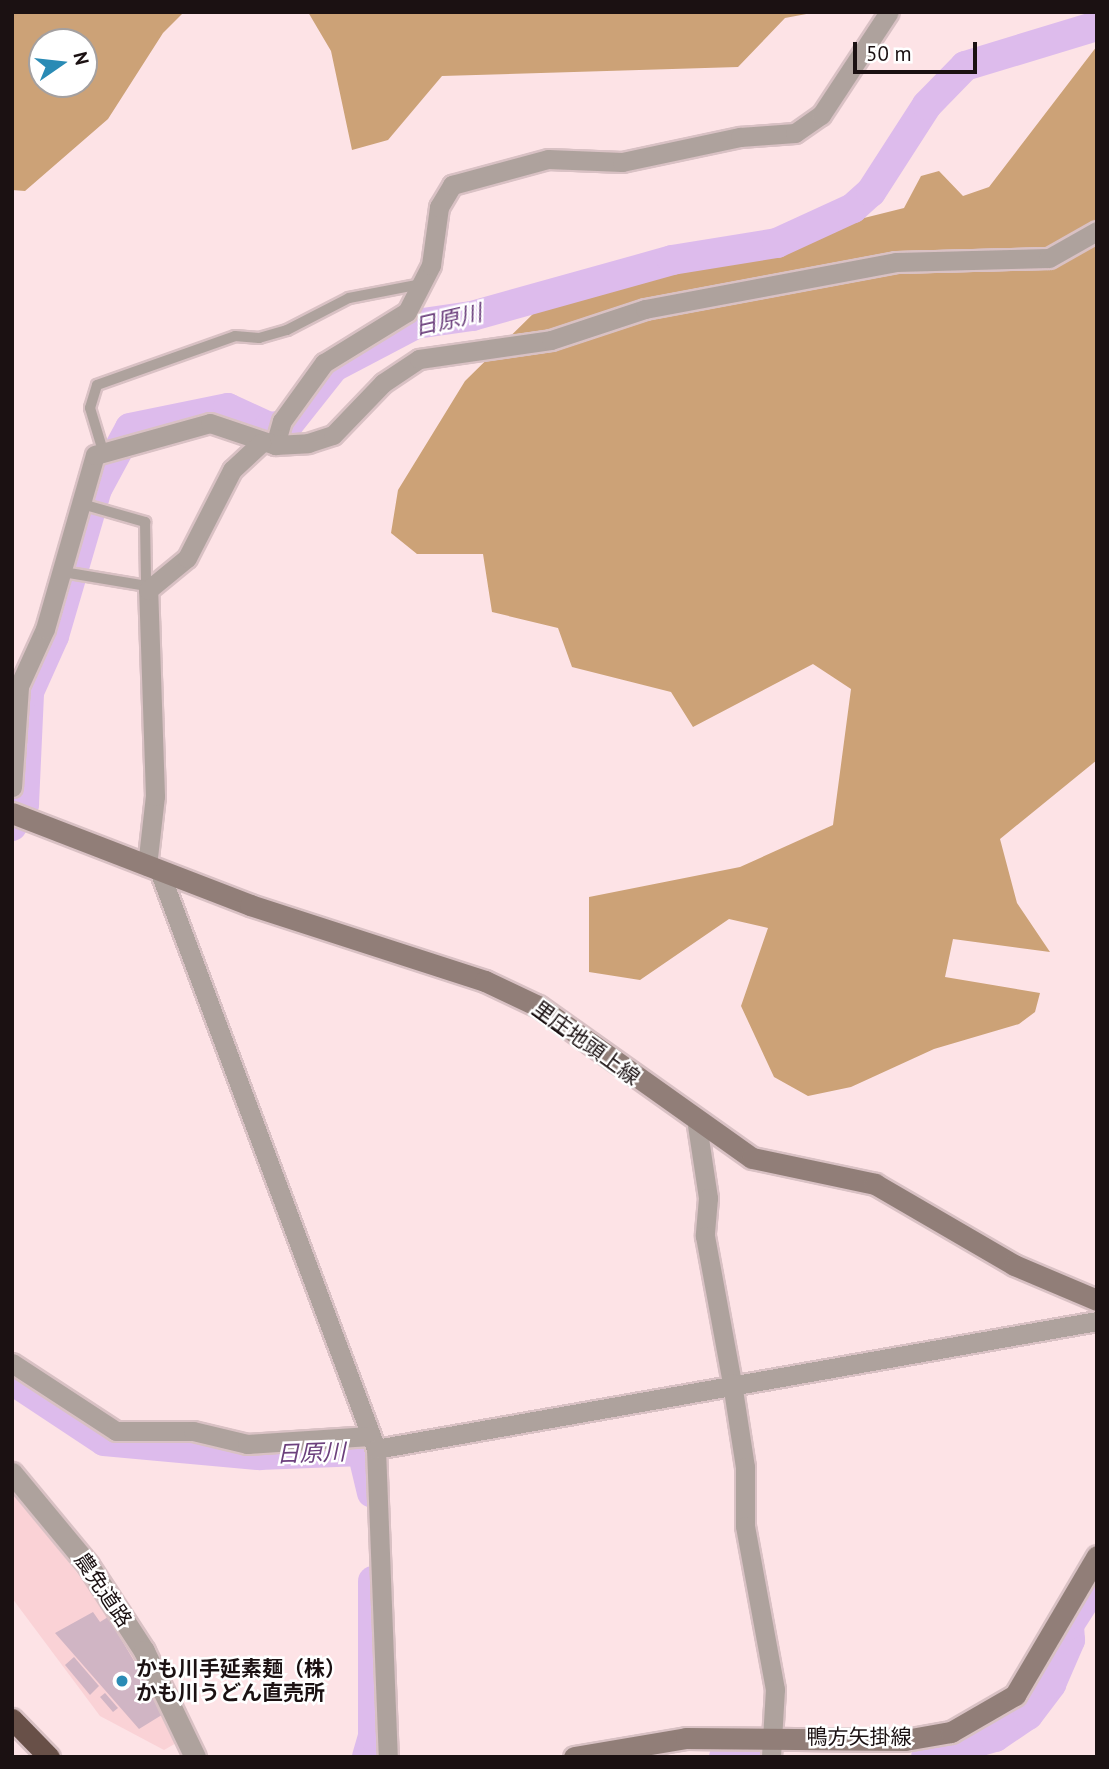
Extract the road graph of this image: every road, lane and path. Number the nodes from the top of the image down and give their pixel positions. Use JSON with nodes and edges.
{"nodes":[{"id":1,"x":890,"y":12,"type":"edge"},
{"id":2,"x":1097,"y":231,"type":"edge"},
{"id":3,"x":421,"y":284,"type":"junction"},
{"id":4,"x":274,"y":435,"type":"junction"},
{"id":5,"x":113,"y":448,"type":"junction"},
{"id":6,"x":89,"y":506,"type":"junction"},
{"id":7,"x":71,"y":573,"type":"junction"},
{"id":8,"x":147,"y":586,"type":"junction"},
{"id":9,"x":12,"y":787,"type":"edge"},
{"id":10,"x":17,"y":815,"type":"edge"},
{"id":11,"x":153,"y":868,"type":"junction"},
{"id":12,"x":697,"y":1125,"type":"junction"},
{"id":13,"x":1097,"y":1300,"type":"edge"},
{"id":14,"x":1097,"y":1321,"type":"edge"},
{"id":15,"x":12,"y":1363,"type":"edge"},
{"id":16,"x":733,"y":1383,"type":"junction"},
{"id":17,"x":373,"y":1442,"type":"junction"},
{"id":18,"x":12,"y":1473,"type":"edge"},
{"id":19,"x":1097,"y":1556,"type":"edge"},
{"id":20,"x":12,"y":1719,"type":"edge"},
{"id":21,"x":772,"y":1746,"type":"edge"},
{"id":22,"x":49,"y":1757,"type":"edge"},
{"id":23,"x":195,"y":1757,"type":"edge"},
{"id":24,"x":388,"y":1757,"type":"edge"},
{"id":25,"x":574,"y":1757,"type":"edge"}],
"edges":[{"from":1,"to":3,"type":"street"},
{"from":2,"to":4,"type":"street"},
{"from":3,"to":4,"type":"street"},
{"from":3,"to":5,"type":"lane"},
{"from":4,"to":5,"type":"street"},
{"from":4,"to":8,"type":"street"},
{"from":5,"to":6,"type":"street"},
{"from":6,"to":7,"type":"street"},
{"from":6,"to":8,"type":"lane"},
{"from":7,"to":8,"type":"lane"},
{"from":7,"to":9,"type":"street"},
{"from":8,"to":11,"type":"street"},
{"from":10,"to":11,"type":"main road","name":"里庄地頭上線"},
{"from":11,"to":12,"type":"main road","name":"里庄地頭上線"},
{"from":11,"to":17,"type":"street"},
{"from":12,"to":13,"type":"main road","name":"里庄地頭上線"},
{"from":12,"to":16,"type":"street"},
{"from":14,"to":16,"type":"street"},
{"from":15,"to":17,"type":"street"},
{"from":16,"to":17,"type":"street"},
{"from":16,"to":21,"type":"street"},
{"from":17,"to":24,"type":"street"},
{"from":18,"to":23,"type":"street","name":"農免道路"},
{"from":19,"to":21,"type":"main road","name":"鴨方矢掛線"},
{"from":20,"to":22,"type":"highway"},
{"from":21,"to":25,"type":"main road","name":"鴨方矢掛線"}]}
